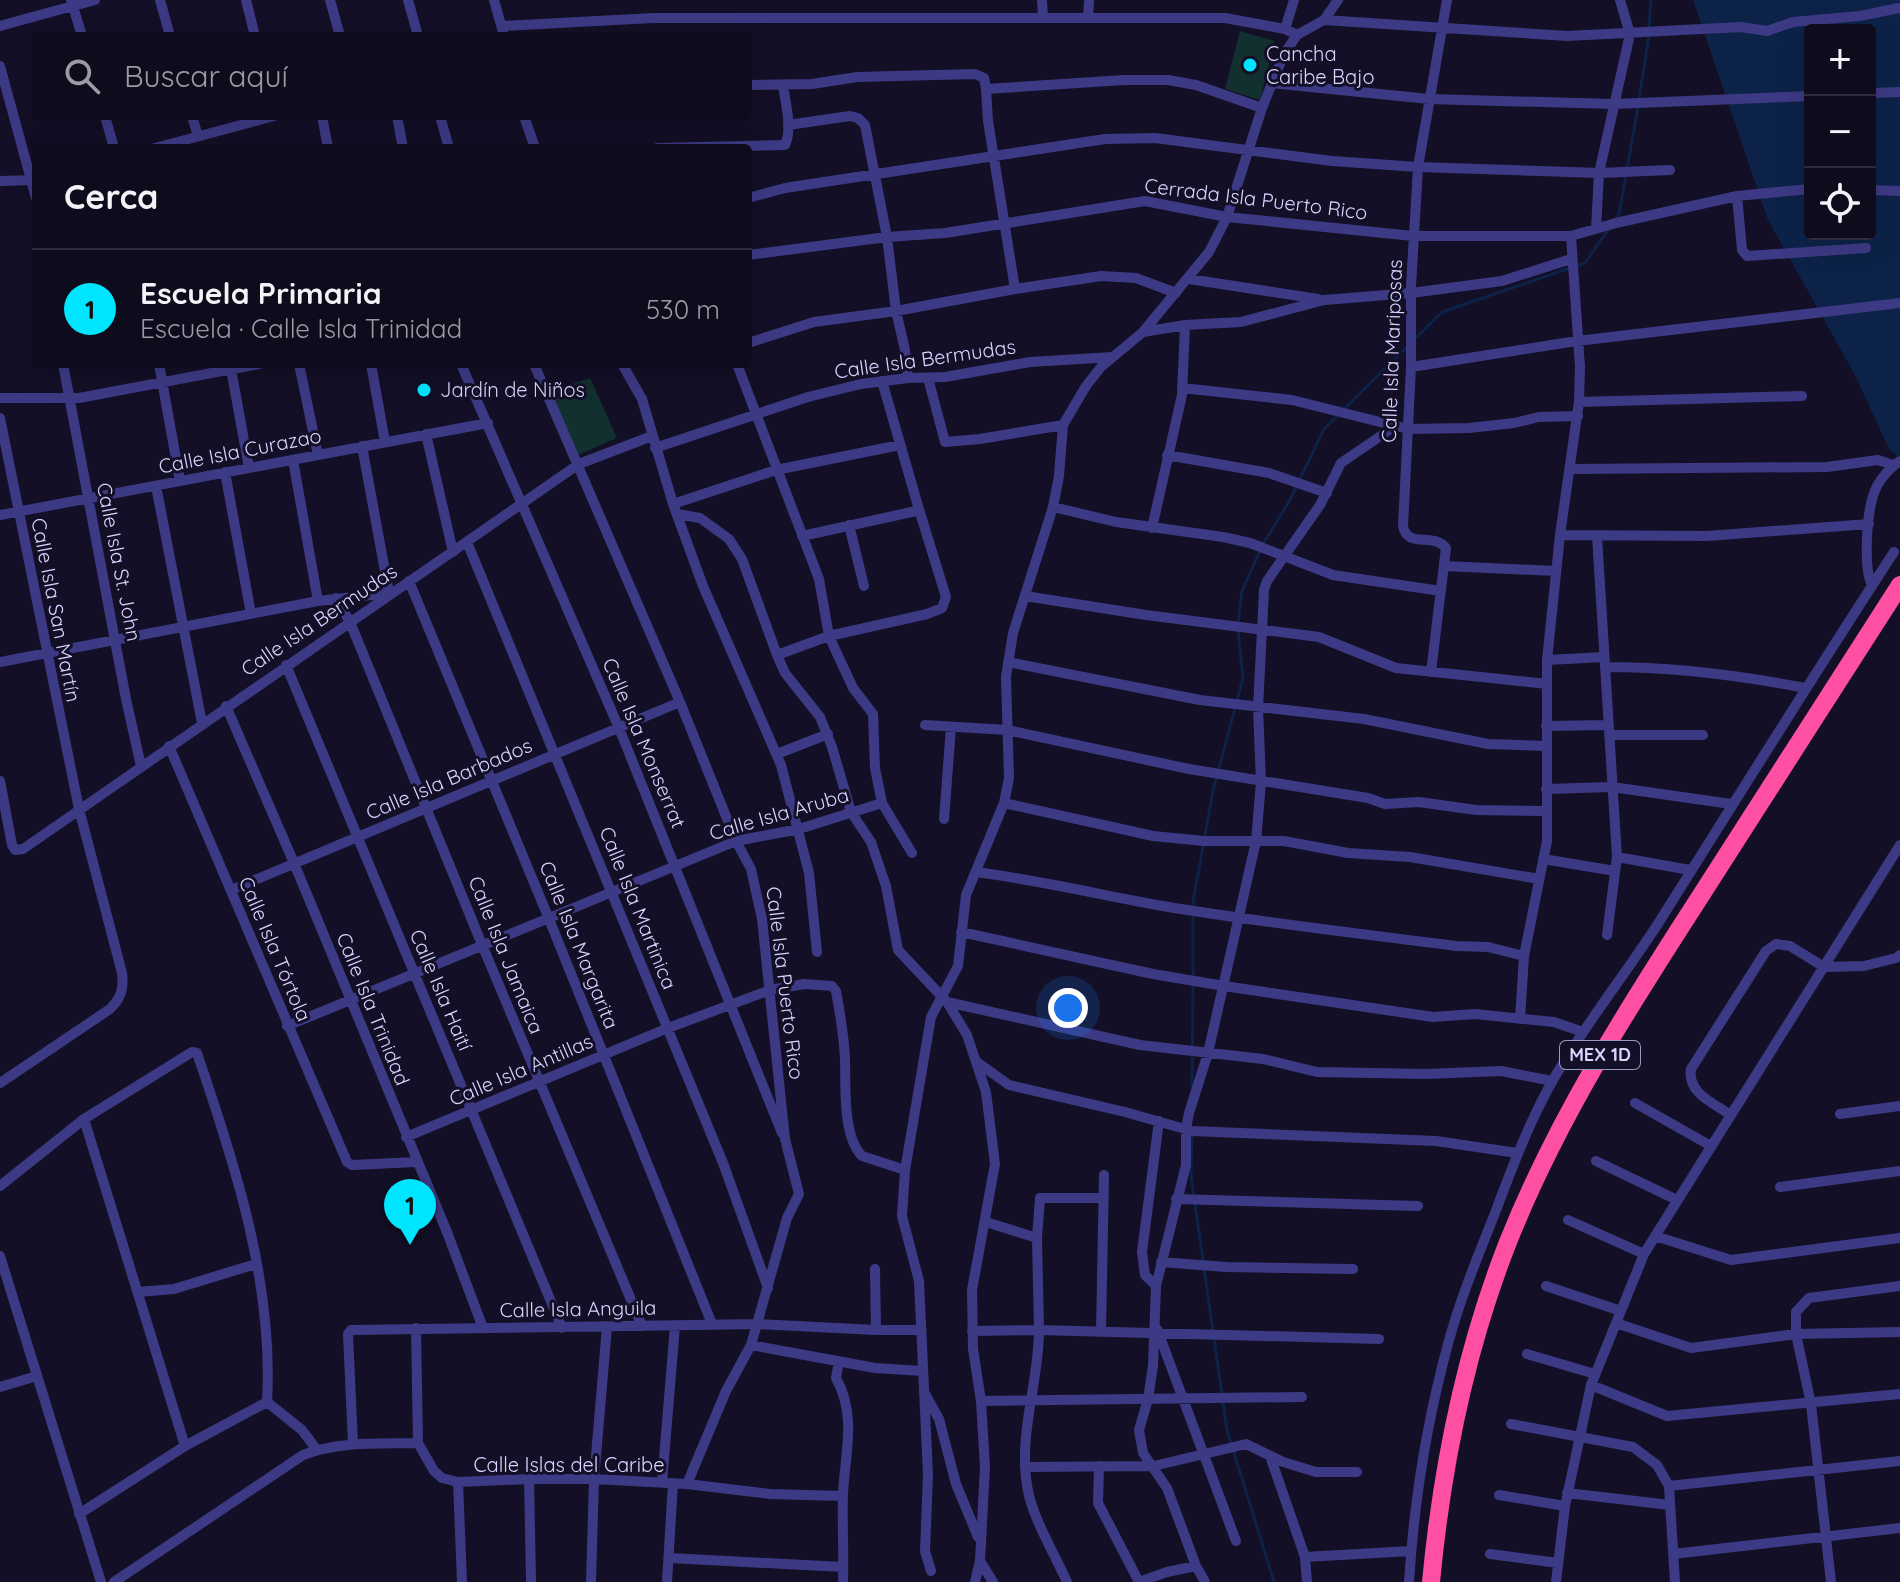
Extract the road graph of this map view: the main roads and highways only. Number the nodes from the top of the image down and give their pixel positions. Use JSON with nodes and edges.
{"nodes":[{"id":1,"x":1900,"y":585,"type":"edge"},
{"id":2,"x":1431,"y":1582,"type":"edge"}],
"edges":[{"from":1,"to":2,"type":"highway","number":"MEX 1D"}]}
